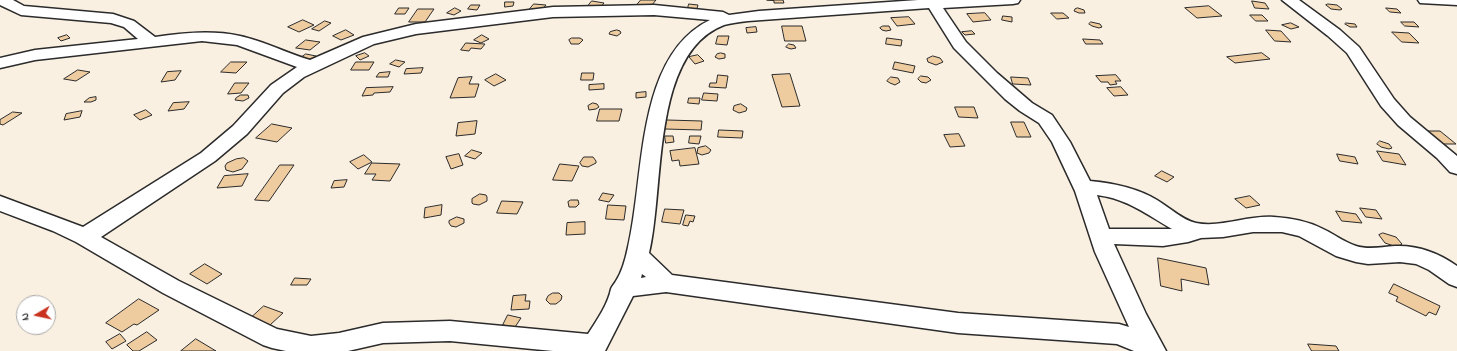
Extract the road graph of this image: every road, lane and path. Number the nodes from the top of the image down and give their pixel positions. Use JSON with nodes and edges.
{"nodes":[{"id":1,"x":1,"y":0,"type":"edge"},
{"id":2,"x":1013,"y":0,"type":"edge"},
{"id":3,"x":1288,"y":0,"type":"edge"},
{"id":4,"x":1425,"y":0,"type":"edge"},
{"id":5,"x":1457,"y":1,"type":"edge"},
{"id":6,"x":932,"y":2,"type":"edge"},
{"id":7,"x":723,"y":14,"type":"junction"},
{"id":8,"x":152,"y":42,"type":"junction"},
{"id":9,"x":0,"y":63,"type":"edge"},
{"id":10,"x":311,"y":66,"type":"junction"},
{"id":11,"x":1457,"y":168,"type":"edge"},
{"id":12,"x":1083,"y":187,"type":"junction"},
{"id":13,"x":0,"y":203,"type":"edge"},
{"id":14,"x":1200,"y":231,"type":"junction"},
{"id":15,"x":1101,"y":236,"type":"junction"},
{"id":16,"x":84,"y":237,"type":"junction"},
{"id":17,"x":637,"y":256,"type":"junction"},
{"id":18,"x":1457,"y":278,"type":"edge"},
{"id":19,"x":666,"y":283,"type":"junction"},
{"id":20,"x":623,"y":289,"type":"junction"},
{"id":21,"x":1134,"y":314,"type":"junction"},
{"id":22,"x":1118,"y":334,"type":"junction"},
{"id":23,"x":593,"y":348,"type":"edge"},
{"id":24,"x":1151,"y":349,"type":"edge"}],
"edges":[{"from":1,"to":8,"type":"street"},
{"from":2,"to":6,"type":"street"},
{"from":3,"to":11,"type":"street"},
{"from":4,"to":5,"type":"street"},
{"from":6,"to":7,"type":"street"},
{"from":6,"to":12,"type":"street"},
{"from":7,"to":10,"type":"street"},
{"from":7,"to":17,"type":"street"},
{"from":8,"to":9,"type":"street"},
{"from":8,"to":10,"type":"street"},
{"from":10,"to":16,"type":"street"},
{"from":12,"to":14,"type":"street"},
{"from":12,"to":15,"type":"street"},
{"from":13,"to":16,"type":"street"},
{"from":14,"to":15,"type":"street"},
{"from":14,"to":18,"type":"street"},
{"from":15,"to":21,"type":"street"},
{"from":16,"to":23,"type":"street"},
{"from":17,"to":19,"type":"street"},
{"from":17,"to":20,"type":"street"},
{"from":19,"to":20,"type":"street"},
{"from":19,"to":22,"type":"street"},
{"from":20,"to":23,"type":"street"},
{"from":21,"to":22,"type":"street"},
{"from":21,"to":24,"type":"street"},
{"from":22,"to":24,"type":"street"}]}
